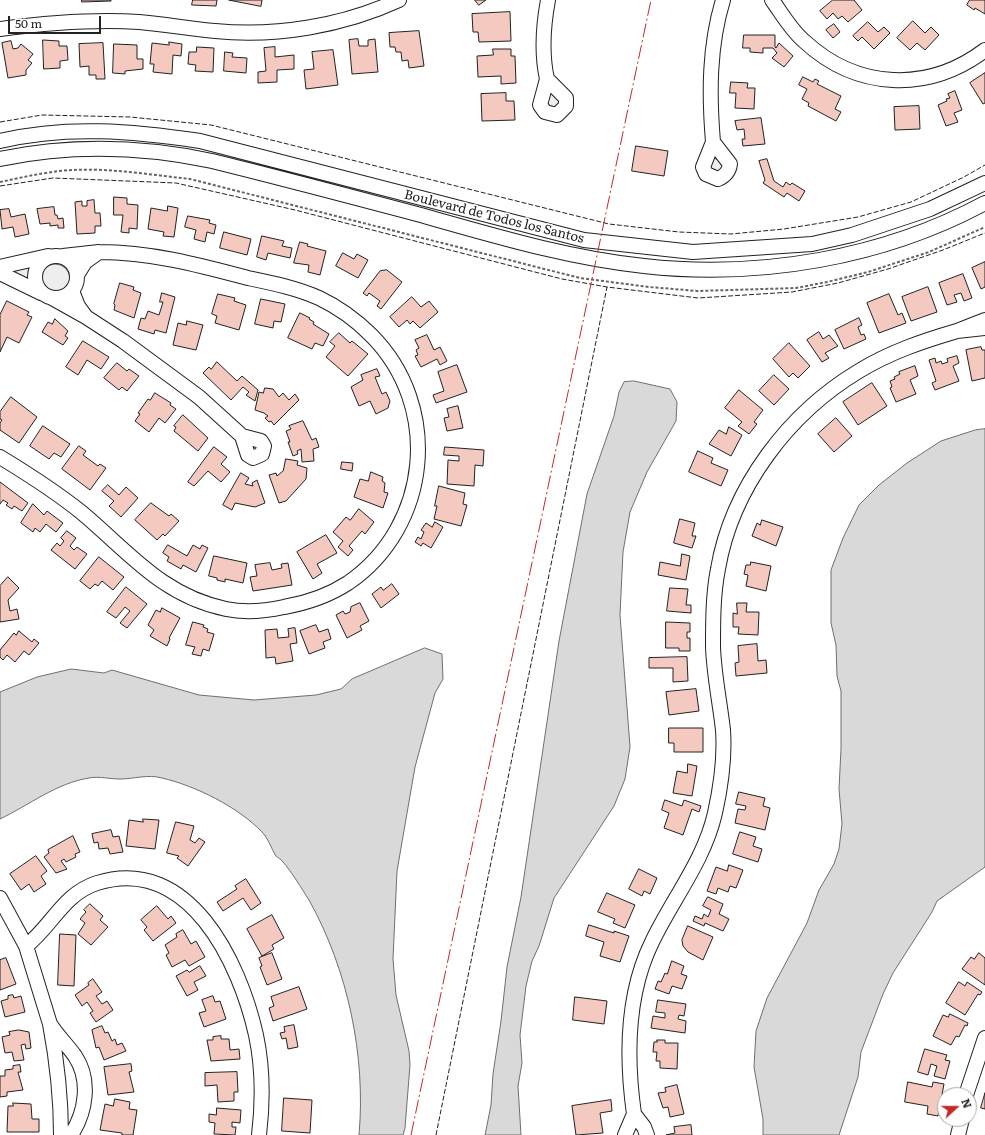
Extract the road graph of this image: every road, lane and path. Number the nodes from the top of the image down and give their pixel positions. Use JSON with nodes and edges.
{"nodes":[{"id":1,"x":399,"y":0,"type":"edge"},
{"id":2,"x":548,"y":0,"type":"edge"},
{"id":3,"x":772,"y":0,"type":"edge"},
{"id":4,"x":724,"y":2,"type":"edge"},
{"id":5,"x":0,"y":29,"type":"edge"},
{"id":6,"x":985,"y":50,"type":"edge"},
{"id":7,"x":547,"y":79,"type":"dead end"},
{"id":8,"x":0,"y":141,"type":"edge"},
{"id":9,"x":713,"y":142,"type":"dead end"},
{"id":10,"x":0,"y":159,"type":"edge"},
{"id":11,"x":985,"y":183,"type":"edge"},
{"id":12,"x":985,"y":203,"type":"edge"},
{"id":13,"x":99,"y":252,"type":"junction"},
{"id":14,"x":49,"y":256,"type":"junction"},
{"id":15,"x":63,"y":256,"type":"junction"},
{"id":16,"x":0,"y":267,"type":"edge"},
{"id":17,"x":0,"y":273,"type":"edge"},
{"id":18,"x":77,"y":275,"type":"junction"},
{"id":19,"x":72,"y":291,"type":"junction"},
{"id":20,"x":47,"y":296,"type":"junction"},
{"id":21,"x":86,"y":317,"type":"junction"},
{"id":22,"x":985,"y":320,"type":"edge"},
{"id":23,"x":985,"y":328,"type":"edge"},
{"id":24,"x":957,"y":331,"type":"junction"},
{"id":25,"x":242,"y":436,"type":"dead end"},
{"id":26,"x":0,"y":457,"type":"edge"},
{"id":27,"x":0,"y":898,"type":"edge"},
{"id":28,"x":26,"y":946,"type":"junction"},
{"id":29,"x":50,"y":1024,"type":"junction"},
{"id":30,"x":985,"y":1038,"type":"edge"},
{"id":31,"x":969,"y":1087,"type":"edge"},
{"id":32,"x":634,"y":1114,"type":"junction"},
{"id":33,"x":61,"y":1135,"type":"edge"},
{"id":34,"x":71,"y":1135,"type":"edge"},
{"id":35,"x":259,"y":1135,"type":"edge"},
{"id":36,"x":625,"y":1135,"type":"edge"},
{"id":37,"x":647,"y":1135,"type":"edge"}],
"edges":[{"from":1,"to":5,"type":"street"},
{"from":2,"to":7,"type":"street"},
{"from":3,"to":6,"type":"street"},
{"from":4,"to":9,"type":"street"},
{"from":8,"to":11,"type":"street","name":"Boulevard de Todos los Santos"},
{"from":10,"to":12,"type":"street","name":"Boulevard de Todos los Santos"},
{"from":13,"to":15,"type":"street"},
{"from":13,"to":18,"type":"street"},
{"from":13,"to":26,"type":"street"},
{"from":14,"to":15,"type":"street"},
{"from":14,"to":16,"type":"street"},
{"from":14,"to":20,"type":"street"},
{"from":15,"to":18,"type":"street"},
{"from":17,"to":20,"type":"street"},
{"from":18,"to":19,"type":"street"},
{"from":19,"to":20,"type":"street"},
{"from":19,"to":21,"type":"street"},
{"from":20,"to":21,"type":"street"},
{"from":21,"to":25,"type":"street"},
{"from":22,"to":24,"type":"street"},
{"from":23,"to":24,"type":"street"},
{"from":24,"to":32,"type":"street"},
{"from":27,"to":28,"type":"street"},
{"from":28,"to":29,"type":"street"},
{"from":28,"to":35,"type":"street"},
{"from":29,"to":33,"type":"street"},
{"from":29,"to":34,"type":"street"},
{"from":30,"to":31,"type":"street"},
{"from":32,"to":36,"type":"street"},
{"from":32,"to":37,"type":"street"}]}
